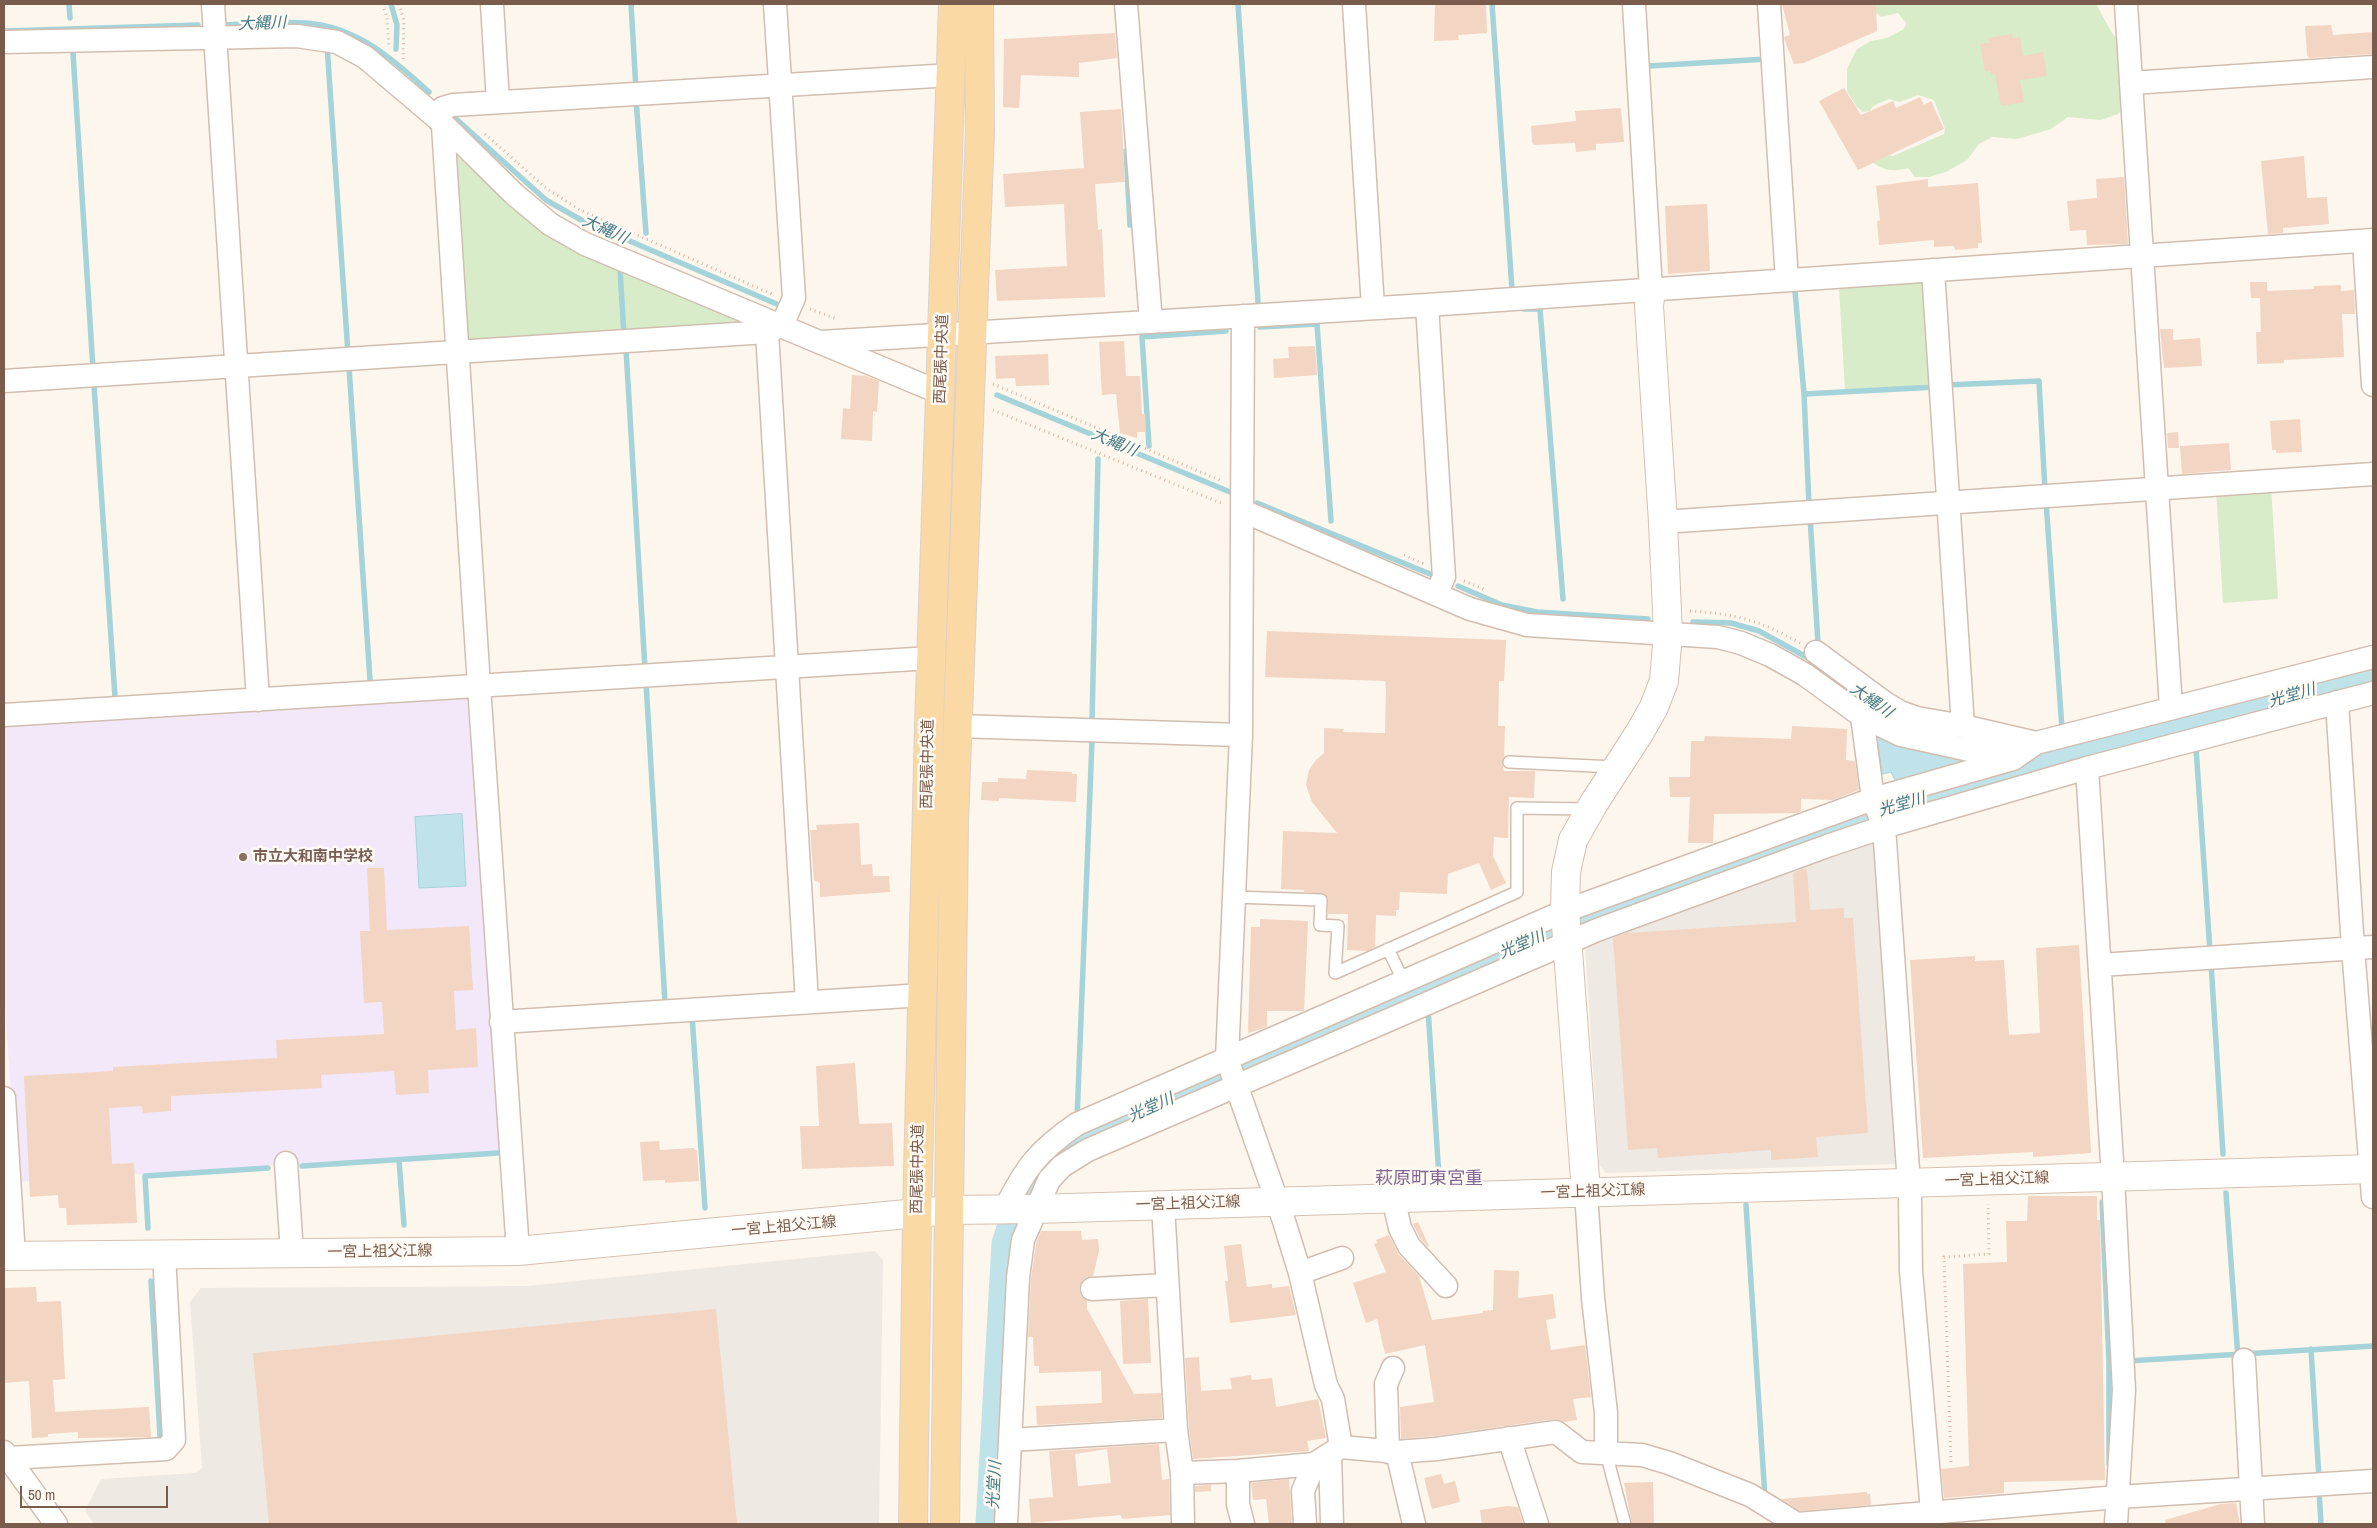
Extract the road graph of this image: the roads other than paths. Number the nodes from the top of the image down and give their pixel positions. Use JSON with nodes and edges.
{"nodes":[{"id":1,"x":212,"y":4,"type":"edge"},
{"id":2,"x":492,"y":4,"type":"edge"},
{"id":3,"x":774,"y":4,"type":"edge"},
{"id":4,"x":953,"y":4,"type":"edge"},
{"id":5,"x":979,"y":4,"type":"edge"},
{"id":6,"x":1126,"y":4,"type":"edge"},
{"id":7,"x":1354,"y":4,"type":"edge"},
{"id":8,"x":1634,"y":4,"type":"edge"},
{"id":9,"x":1769,"y":4,"type":"edge"},
{"id":10,"x":2126,"y":4,"type":"edge"},
{"id":11,"x":215,"y":37,"type":"junction"},
{"id":12,"x":4,"y":42,"type":"edge"},
{"id":13,"x":2373,"y":68,"type":"edge"},
{"id":14,"x":951,"y":75,"type":"junction"},
{"id":15,"x":780,"y":84,"type":"junction"},
{"id":16,"x":2131,"y":84,"type":"junction"},
{"id":17,"x":498,"y":102,"type":"junction"},
{"id":18,"x":440,"y":122,"type":"junction"},
{"id":19,"x":2369,"y":241,"type":"edge"},
{"id":20,"x":2142,"y":256,"type":"junction"},
{"id":21,"x":1933,"y":270,"type":"junction"},
{"id":22,"x":1787,"y":280,"type":"junction"},
{"id":23,"x":1652,"y":290,"type":"junction"},
{"id":24,"x":1427,"y":305,"type":"junction"},
{"id":25,"x":1373,"y":308,"type":"junction"},
{"id":26,"x":1243,"y":316,"type":"junction"},
{"id":27,"x":1151,"y":322,"type":"junction"},
{"id":28,"x":774,"y":329,"type":"junction"},
{"id":29,"x":972,"y":333,"type":"junction"},
{"id":30,"x":942,"y":334,"type":"junction"},
{"id":31,"x":821,"y":342,"type":"junction"},
{"id":32,"x":458,"y":352,"type":"junction"},
{"id":33,"x":236,"y":366,"type":"junction"},
{"id":34,"x":4,"y":380,"type":"edge"},
{"id":35,"x":2373,"y":385,"type":"edge"},
{"id":36,"x":941,"y":393,"type":"junction"},
{"id":37,"x":2373,"y":474,"type":"edge"},
{"id":38,"x":2158,"y":488,"type":"junction"},
{"id":39,"x":1949,"y":502,"type":"junction"},
{"id":40,"x":1243,"y":511,"type":"junction"},
{"id":41,"x":1663,"y":522,"type":"junction"},
{"id":42,"x":1436,"y":594,"type":"junction"},
{"id":43,"x":1667,"y":622,"type":"junction"},
{"id":44,"x":1816,"y":652,"type":"road end"},
{"id":45,"x":2373,"y":656,"type":"edge"},
{"id":46,"x":931,"y":658,"type":"junction"},
{"id":47,"x":788,"y":667,"type":"junction"},
{"id":48,"x":479,"y":686,"type":"junction"},
{"id":49,"x":2373,"y":693,"type":"edge"},
{"id":50,"x":258,"y":700,"type":"junction"},
{"id":51,"x":2337,"y":702,"type":"junction"},
{"id":52,"x":2171,"y":708,"type":"junction"},
{"id":53,"x":4,"y":716,"type":"edge"},
{"id":54,"x":1862,"y":716,"type":"junction"},
{"id":55,"x":958,"y":726,"type":"junction"},
{"id":56,"x":1963,"y":726,"type":"junction"},
{"id":57,"x":1241,"y":735,"type":"junction"},
{"id":58,"x":2025,"y":751,"type":"junction"},
{"id":59,"x":1509,"y":762,"type":"dead end"},
{"id":60,"x":1617,"y":768,"type":"junction"},
{"id":61,"x":2087,"y":768,"type":"junction"},
{"id":62,"x":1874,"y":801,"type":"junction"},
{"id":63,"x":1590,"y":809,"type":"junction"},
{"id":64,"x":1884,"y":826,"type":"junction"},
{"id":65,"x":1234,"y":896,"type":"junction"},
{"id":66,"x":1566,"y":927,"type":"junction"},
{"id":67,"x":2363,"y":947,"type":"edge"},
{"id":68,"x":1388,"y":949,"type":"junction"},
{"id":69,"x":2100,"y":965,"type":"junction"},
{"id":70,"x":1404,"y":982,"type":"junction"},
{"id":71,"x":923,"y":995,"type":"junction"},
{"id":72,"x":807,"y":1002,"type":"junction"},
{"id":73,"x":502,"y":1022,"type":"junction"},
{"id":74,"x":1232,"y":1073,"type":"junction"},
{"id":75,"x":4,"y":1098,"type":"edge"},
{"id":76,"x":286,"y":1163,"type":"dead end"},
{"id":77,"x":2372,"y":1169,"type":"edge"},
{"id":78,"x":2113,"y":1177,"type":"junction"},
{"id":79,"x":1908,"y":1183,"type":"junction"},
{"id":80,"x":1586,"y":1192,"type":"junction"},
{"id":81,"x":2373,"y":1197,"type":"edge"},
{"id":82,"x":1393,"y":1198,"type":"junction"},
{"id":83,"x":1278,"y":1202,"type":"junction"},
{"id":84,"x":1163,"y":1205,"type":"junction"},
{"id":85,"x":1021,"y":1209,"type":"junction"},
{"id":86,"x":949,"y":1210,"type":"junction"},
{"id":87,"x":917,"y":1214,"type":"junction"},
{"id":88,"x":518,"y":1251,"type":"junction"},
{"id":89,"x":292,"y":1253,"type":"junction"},
{"id":90,"x":164,"y":1254,"type":"junction"},
{"id":91,"x":9,"y":1256,"type":"edge"},
{"id":92,"x":1342,"y":1258,"type":"dead end"},
{"id":93,"x":1300,"y":1273,"type":"junction"},
{"id":94,"x":1167,"y":1285,"type":"junction"},
{"id":95,"x":1446,"y":1286,"type":"dead end"},
{"id":96,"x":1092,"y":1289,"type":"dead end"},
{"id":97,"x":2244,"y":1360,"type":"dead end"},
{"id":98,"x":1394,"y":1368,"type":"dead end"},
{"id":99,"x":1176,"y":1430,"type":"junction"},
{"id":100,"x":1509,"y":1438,"type":"junction"},
{"id":101,"x":1010,"y":1440,"type":"junction"},
{"id":102,"x":1393,"y":1452,"type":"junction"},
{"id":103,"x":1606,"y":1453,"type":"junction"},
{"id":104,"x":6,"y":1455,"type":"edge"},
{"id":105,"x":1329,"y":1455,"type":"junction"},
{"id":106,"x":1238,"y":1471,"type":"junction"},
{"id":107,"x":1182,"y":1473,"type":"junction"},
{"id":108,"x":2373,"y":1481,"type":"edge"},
{"id":109,"x":2251,"y":1488,"type":"junction"},
{"id":110,"x":2118,"y":1497,"type":"junction"},
{"id":111,"x":1932,"y":1511,"type":"junction"},
{"id":112,"x":56,"y":1524,"type":"edge"},
{"id":113,"x":913,"y":1524,"type":"edge"},
{"id":114,"x":945,"y":1524,"type":"edge"},
{"id":115,"x":1006,"y":1524,"type":"edge"},
{"id":116,"x":1183,"y":1524,"type":"edge"},
{"id":117,"x":1243,"y":1524,"type":"edge"},
{"id":118,"x":1305,"y":1524,"type":"edge"},
{"id":119,"x":1332,"y":1524,"type":"edge"},
{"id":120,"x":1414,"y":1524,"type":"edge"},
{"id":121,"x":1537,"y":1524,"type":"edge"},
{"id":122,"x":1625,"y":1524,"type":"edge"},
{"id":123,"x":1797,"y":1524,"type":"edge"},
{"id":124,"x":2116,"y":1524,"type":"edge"},
{"id":125,"x":2253,"y":1524,"type":"edge"}],
"edges":[{"from":1,"to":11,"type":"street"},
{"from":2,"to":17,"type":"street"},
{"from":3,"to":15,"type":"street"},
{"from":4,"to":14,"type":"main road","name":"西尾張中央道"},
{"from":5,"to":29,"type":"main road","name":"西尾張中央道"},
{"from":6,"to":27,"type":"street"},
{"from":7,"to":25,"type":"street"},
{"from":8,"to":23,"type":"street"},
{"from":9,"to":22,"type":"street"},
{"from":10,"to":16,"type":"street"},
{"from":11,"to":12,"type":"street"},
{"from":11,"to":18,"type":"street"},
{"from":11,"to":33,"type":"street"},
{"from":13,"to":16,"type":"street"},
{"from":14,"to":15,"type":"street"},
{"from":14,"to":30,"type":"main road","name":"西尾張中央道"},
{"from":15,"to":17,"type":"street"},
{"from":15,"to":28,"type":"street"},
{"from":16,"to":20,"type":"street"},
{"from":17,"to":18,"type":"street"},
{"from":18,"to":28,"type":"street"},
{"from":18,"to":32,"type":"street"},
{"from":19,"to":20,"type":"street"},
{"from":19,"to":35,"type":"street"},
{"from":20,"to":21,"type":"street"},
{"from":20,"to":38,"type":"street"},
{"from":21,"to":22,"type":"street"},
{"from":21,"to":39,"type":"street"},
{"from":22,"to":23,"type":"street"},
{"from":23,"to":24,"type":"street"},
{"from":23,"to":41,"type":"main road"},
{"from":24,"to":25,"type":"street"},
{"from":24,"to":42,"type":"street"},
{"from":25,"to":26,"type":"street"},
{"from":26,"to":27,"type":"street"},
{"from":26,"to":40,"type":"street"},
{"from":27,"to":29,"type":"street"},
{"from":28,"to":31,"type":"street"},
{"from":28,"to":32,"type":"street"},
{"from":28,"to":47,"type":"street"},
{"from":29,"to":30,"type":"street"},
{"from":29,"to":55,"type":"main road","name":"西尾張中央道"},
{"from":30,"to":31,"type":"street"},
{"from":30,"to":36,"type":"main road","name":"西尾張中央道"},
{"from":31,"to":36,"type":"street"},
{"from":32,"to":33,"type":"street"},
{"from":32,"to":48,"type":"street"},
{"from":33,"to":34,"type":"street"},
{"from":33,"to":50,"type":"street"},
{"from":36,"to":46,"type":"main road","name":"西尾張中央道"},
{"from":37,"to":38,"type":"street"},
{"from":38,"to":39,"type":"street"},
{"from":38,"to":52,"type":"street"},
{"from":39,"to":41,"type":"street"},
{"from":39,"to":56,"type":"street"},
{"from":40,"to":42,"type":"street"},
{"from":40,"to":57,"type":"street"},
{"from":41,"to":43,"type":"main road"},
{"from":42,"to":43,"type":"street"},
{"from":43,"to":54,"type":"street"},
{"from":43,"to":60,"type":"main road"},
{"from":44,"to":56,"type":"street"},
{"from":45,"to":52,"type":"street"},
{"from":46,"to":47,"type":"street"},
{"from":46,"to":71,"type":"main road","name":"西尾張中央道"},
{"from":47,"to":48,"type":"street"},
{"from":47,"to":72,"type":"street"},
{"from":48,"to":50,"type":"street"},
{"from":48,"to":73,"type":"street"},
{"from":49,"to":51,"type":"street"},
{"from":50,"to":53,"type":"street"},
{"from":51,"to":61,"type":"street"},
{"from":51,"to":67,"type":"street"},
{"from":52,"to":58,"type":"street"},
{"from":54,"to":58,"type":"street"},
{"from":54,"to":62,"type":"street"},
{"from":55,"to":57,"type":"street"},
{"from":55,"to":86,"type":"main road","name":"西尾張中央道"},
{"from":56,"to":58,"type":"street"},
{"from":57,"to":65,"type":"street"},
{"from":58,"to":62,"type":"street"},
{"from":59,"to":60,"type":"lane"},
{"from":60,"to":63,"type":"main road"},
{"from":61,"to":64,"type":"street"},
{"from":61,"to":69,"type":"street"},
{"from":62,"to":64,"type":"street"},
{"from":62,"to":66,"type":"street"},
{"from":63,"to":66,"type":"main road"},
{"from":63,"to":68,"type":"lane"},
{"from":64,"to":66,"type":"street"},
{"from":64,"to":79,"type":"street"},
{"from":65,"to":68,"type":"lane"},
{"from":65,"to":74,"type":"street"},
{"from":66,"to":70,"type":"street"},
{"from":66,"to":74,"type":"street"},
{"from":66,"to":80,"type":"main road"},
{"from":67,"to":69,"type":"street"},
{"from":67,"to":77,"type":"street"},
{"from":68,"to":70,"type":"lane"},
{"from":69,"to":78,"type":"street"},
{"from":70,"to":74,"type":"street"},
{"from":71,"to":72,"type":"street"},
{"from":71,"to":87,"type":"main road","name":"西尾張中央道"},
{"from":72,"to":73,"type":"street"},
{"from":73,"to":88,"type":"street"},
{"from":74,"to":83,"type":"street"},
{"from":74,"to":85,"type":"street"},
{"from":74,"to":85,"type":"street"},
{"from":75,"to":91,"type":"street"},
{"from":76,"to":89,"type":"street"},
{"from":77,"to":78,"type":"main road","name":"一宮上祖父江線"},
{"from":77,"to":81,"type":"street"},
{"from":78,"to":79,"type":"main road","name":"一宮上祖父江線"},
{"from":78,"to":110,"type":"street"},
{"from":79,"to":80,"type":"main road","name":"一宮上祖父江線"},
{"from":79,"to":111,"type":"street"},
{"from":80,"to":82,"type":"main road","name":"一宮上祖父江線"},
{"from":80,"to":103,"type":"street"},
{"from":82,"to":83,"type":"main road","name":"一宮上祖父江線"},
{"from":82,"to":95,"type":"street"},
{"from":83,"to":84,"type":"main road","name":"一宮上祖父江線"},
{"from":83,"to":93,"type":"street"},
{"from":84,"to":85,"type":"main road","name":"一宮上祖父江線"},
{"from":84,"to":94,"type":"street"},
{"from":85,"to":86,"type":"main road","name":"一宮上祖父江線"},
{"from":85,"to":101,"type":"street"},
{"from":86,"to":87,"type":"main road","name":"一宮上祖父江線"},
{"from":86,"to":114,"type":"main road","name":"西尾張中央道"},
{"from":87,"to":88,"type":"main road","name":"一宮上祖父江線"},
{"from":87,"to":113,"type":"main road","name":"西尾張中央道"},
{"from":88,"to":89,"type":"main road","name":"一宮上祖父江線"},
{"from":89,"to":90,"type":"main road","name":"一宮上祖父江線"},
{"from":90,"to":91,"type":"main road","name":"一宮上祖父江線"},
{"from":90,"to":104,"type":"street"},
{"from":92,"to":93,"type":"street"},
{"from":93,"to":105,"type":"street"},
{"from":94,"to":96,"type":"street"},
{"from":94,"to":99,"type":"street"},
{"from":97,"to":109,"type":"street"},
{"from":98,"to":102,"type":"street"},
{"from":99,"to":101,"type":"street"},
{"from":99,"to":107,"type":"street"},
{"from":100,"to":102,"type":"street"},
{"from":100,"to":103,"type":"street"},
{"from":100,"to":121,"type":"street"},
{"from":101,"to":115,"type":"street"},
{"from":102,"to":105,"type":"street"},
{"from":102,"to":120,"type":"street"},
{"from":103,"to":122,"type":"lane"},
{"from":103,"to":123,"type":"street"},
{"from":104,"to":112,"type":"street"},
{"from":105,"to":106,"type":"street"},
{"from":105,"to":118,"type":"street"},
{"from":105,"to":119,"type":"street"},
{"from":106,"to":107,"type":"street"},
{"from":106,"to":117,"type":"street"},
{"from":107,"to":116,"type":"street"},
{"from":108,"to":109,"type":"street"},
{"from":109,"to":110,"type":"street"},
{"from":109,"to":125,"type":"street"},
{"from":110,"to":111,"type":"street"},
{"from":110,"to":124,"type":"street"},
{"from":111,"to":123,"type":"street"}]}
